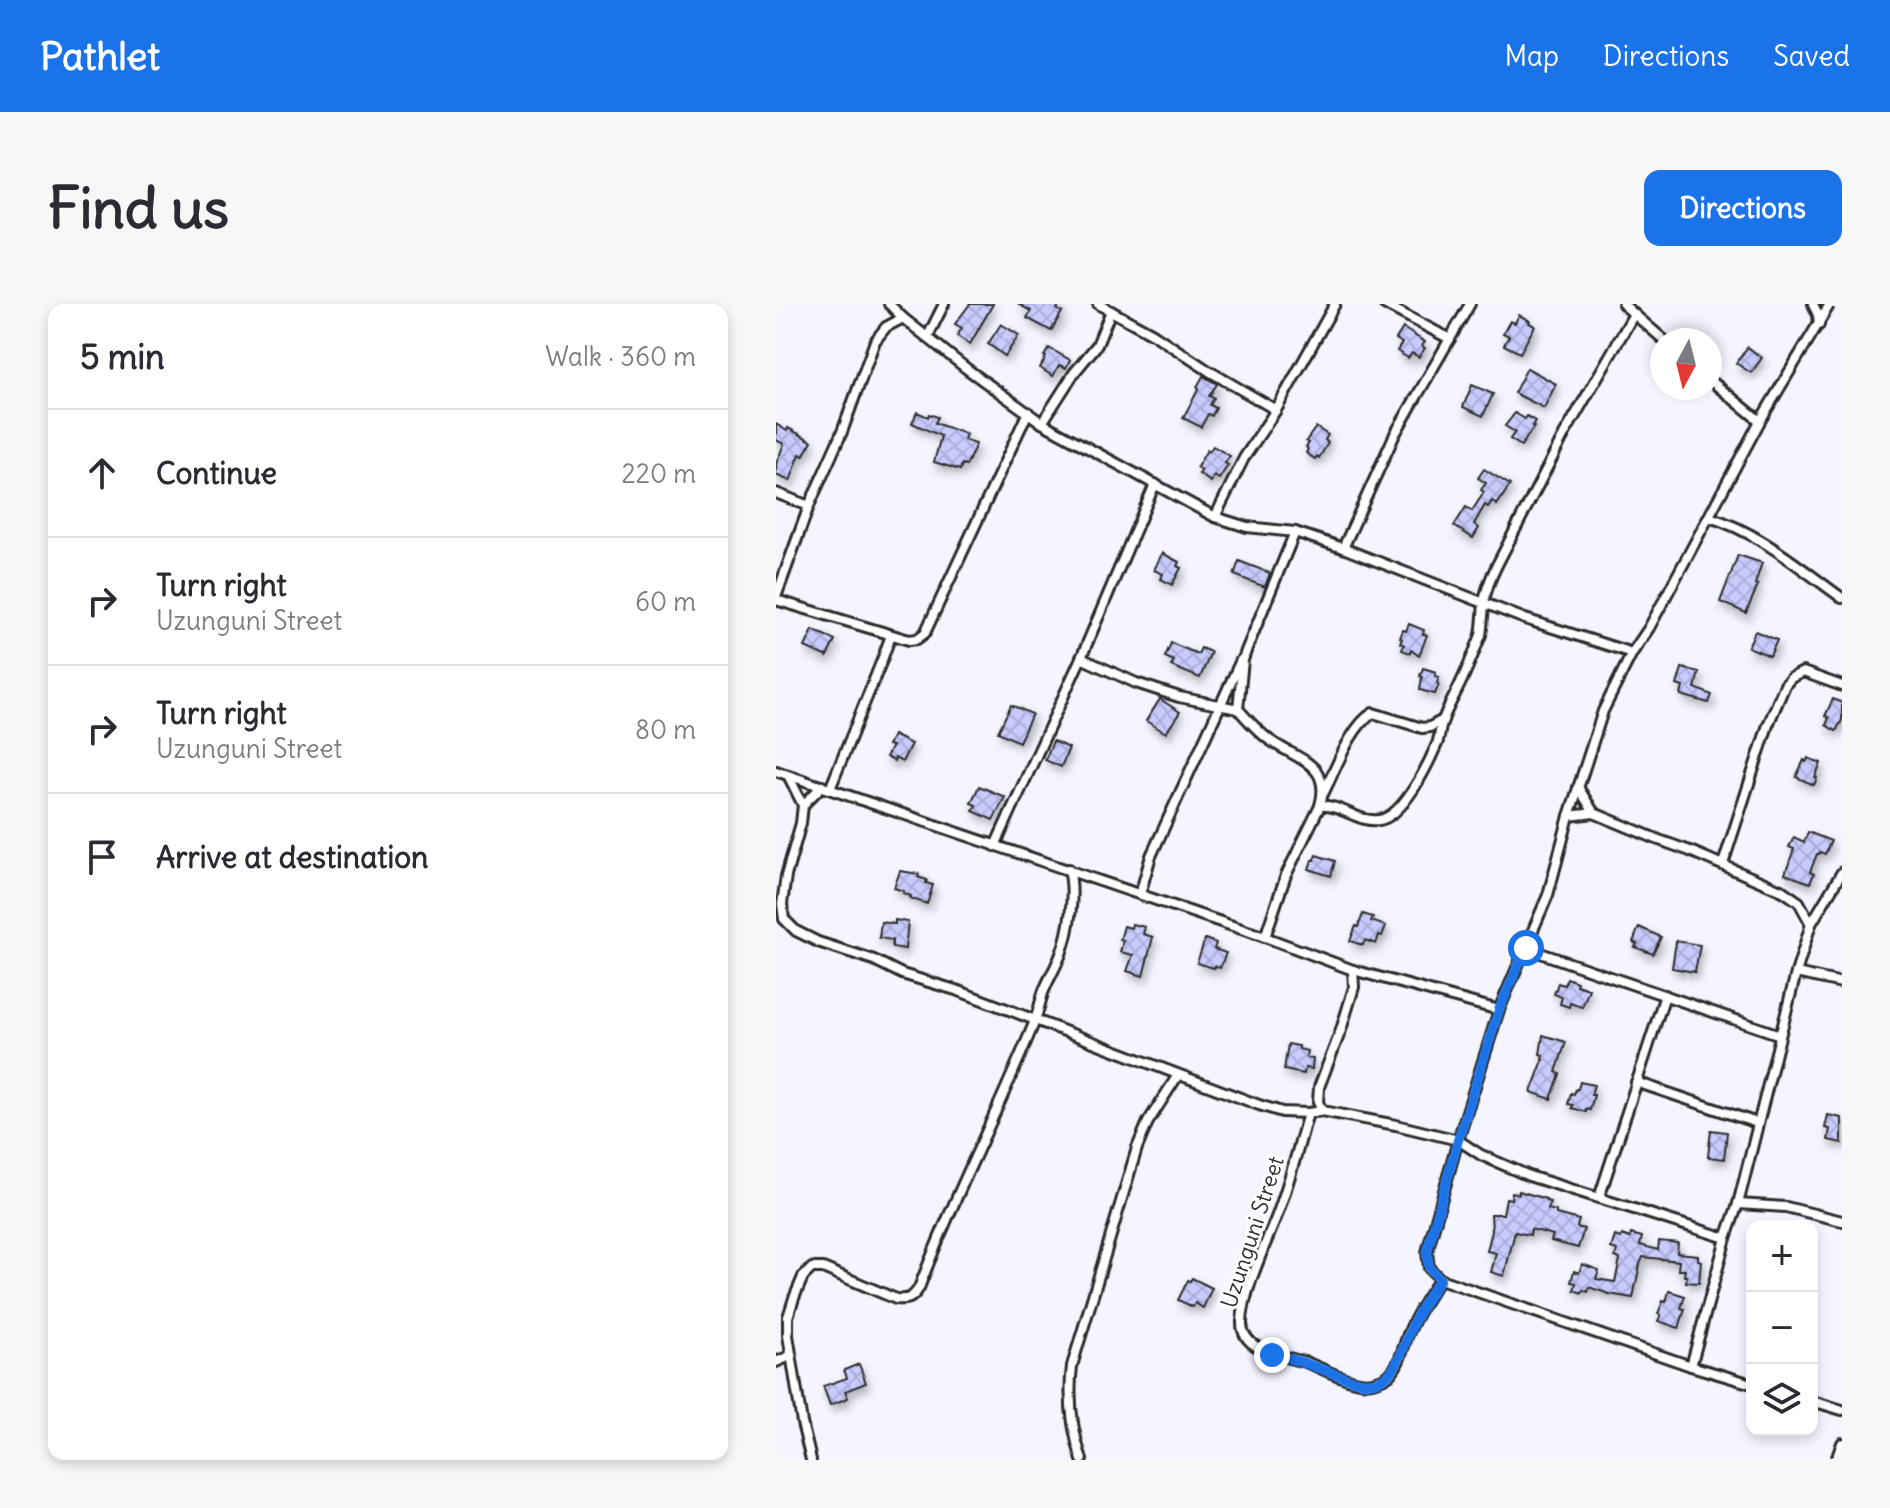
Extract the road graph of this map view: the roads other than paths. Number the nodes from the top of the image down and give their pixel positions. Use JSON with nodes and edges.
{"nodes":[{"id":1,"x":889,"y":304,"type":"edge"},
{"id":2,"x":944,"y":304,"type":"edge"},
{"id":3,"x":1098,"y":304,"type":"edge"},
{"id":4,"x":1321,"y":304,"type":"edge"},
{"id":5,"x":1384,"y":304,"type":"edge"},
{"id":6,"x":1470,"y":304,"type":"edge"},
{"id":7,"x":1623,"y":304,"type":"edge"},
{"id":8,"x":1813,"y":304,"type":"edge"},
{"id":9,"x":1830,"y":304,"type":"edge"},
{"id":10,"x":1333,"y":307,"type":"edge"},
{"id":11,"x":1111,"y":311,"type":"junction"},
{"id":12,"x":1634,"y":314,"type":"junction"},
{"id":13,"x":903,"y":318,"type":"junction"},
{"id":14,"x":1819,"y":325,"type":"junction"},
{"id":15,"x":1650,"y":328,"type":"edge"},
{"id":16,"x":928,"y":336,"type":"junction"},
{"id":17,"x":1450,"y":339,"type":"junction"},
{"id":18,"x":1722,"y":390,"type":"edge"},
{"id":19,"x":1276,"y":410,"type":"junction"},
{"id":20,"x":1028,"y":412,"type":"junction"},
{"id":21,"x":1760,"y":421,"type":"junction"},
{"id":22,"x":1042,"y":423,"type":"junction"},
{"id":23,"x":1155,"y":484,"type":"junction"},
{"id":24,"x":776,"y":493,"type":"edge"},
{"id":25,"x":809,"y":506,"type":"junction"},
{"id":26,"x":1215,"y":517,"type":"junction"},
{"id":27,"x":1709,"y":517,"type":"junction"},
{"id":28,"x":1295,"y":532,"type":"junction"},
{"id":29,"x":1343,"y":548,"type":"junction"},
{"id":30,"x":776,"y":598,"type":"edge"},
{"id":31,"x":1842,"y":598,"type":"edge"},
{"id":32,"x":1484,"y":604,"type":"junction"},
{"id":33,"x":891,"y":635,"type":"junction"},
{"id":34,"x":1246,"y":651,"type":"junction"},
{"id":35,"x":1632,"y":653,"type":"junction"},
{"id":36,"x":1081,"y":658,"type":"junction"},
{"id":37,"x":1842,"y":686,"type":"edge"},
{"id":38,"x":1220,"y":705,"type":"junction"},
{"id":39,"x":1238,"y":709,"type":"junction"},
{"id":40,"x":1443,"y":720,"type":"junction"},
{"id":41,"x":776,"y":771,"type":"edge"},
{"id":42,"x":789,"y":777,"type":"junction"},
{"id":43,"x":1578,"y":787,"type":"junction"},
{"id":44,"x":826,"y":788,"type":"junction"},
{"id":45,"x":1323,"y":794,"type":"junction"},
{"id":46,"x":803,"y":805,"type":"junction"},
{"id":47,"x":1320,"y":806,"type":"junction"},
{"id":48,"x":1594,"y":813,"type":"junction"},
{"id":49,"x":1569,"y":816,"type":"junction"},
{"id":50,"x":995,"y":846,"type":"junction"},
{"id":51,"x":1723,"y":864,"type":"junction"},
{"id":52,"x":1069,"y":869,"type":"junction"},
{"id":53,"x":1842,"y":872,"type":"edge"},
{"id":54,"x":1140,"y":894,"type":"junction"},
{"id":55,"x":1811,"y":924,"type":"junction"},
{"id":56,"x":1265,"y":937,"type":"junction"},
{"id":57,"x":1526,"y":948,"type":"junction"},
{"id":58,"x":1353,"y":970,"type":"junction"},
{"id":59,"x":1796,"y":973,"type":"junction"},
{"id":60,"x":1842,"y":983,"type":"edge"},
{"id":61,"x":1665,"y":995,"type":"junction"},
{"id":62,"x":1499,"y":1010,"type":"junction"},
{"id":63,"x":1035,"y":1021,"type":"junction"},
{"id":64,"x":1780,"y":1035,"type":"junction"},
{"id":65,"x":1178,"y":1075,"type":"junction"},
{"id":66,"x":1636,"y":1082,"type":"junction"},
{"id":67,"x":1322,"y":1111,"type":"junction"},
{"id":68,"x":1308,"y":1113,"type":"junction"},
{"id":69,"x":1757,"y":1123,"type":"junction"},
{"id":70,"x":1458,"y":1140,"type":"junction"},
{"id":71,"x":1599,"y":1198,"type":"junction"},
{"id":72,"x":1738,"y":1204,"type":"junction"},
{"id":73,"x":1842,"y":1221,"type":"edge"},
{"id":74,"x":1726,"y":1238,"type":"junction"},
{"id":75,"x":1440,"y":1279,"type":"junction"},
{"id":76,"x":790,"y":1356,"type":"junction"},
{"id":77,"x":776,"y":1362,"type":"edge"},
{"id":78,"x":1691,"y":1366,"type":"junction"},
{"id":79,"x":1746,"y":1382,"type":"edge"},
{"id":80,"x":1818,"y":1403,"type":"edge"},
{"id":81,"x":1842,"y":1410,"type":"edge"},
{"id":82,"x":1842,"y":1443,"type":"edge"},
{"id":83,"x":811,"y":1460,"type":"edge"},
{"id":84,"x":1082,"y":1460,"type":"edge"},
{"id":85,"x":1836,"y":1460,"type":"edge"}],
"edges":[{"from":1,"to":13,"type":"street"},
{"from":2,"to":16,"type":"street"},
{"from":3,"to":11,"type":"street"},
{"from":4,"to":10,"type":"street"},
{"from":5,"to":17,"type":"street"},
{"from":6,"to":17,"type":"street"},
{"from":7,"to":12,"type":"street"},
{"from":8,"to":14,"type":"street"},
{"from":9,"to":14,"type":"street"},
{"from":10,"to":19,"type":"street"},
{"from":11,"to":19,"type":"street"},
{"from":11,"to":22,"type":"street"},
{"from":12,"to":15,"type":"street"},
{"from":12,"to":32,"type":"street"},
{"from":13,"to":16,"type":"street"},
{"from":13,"to":25,"type":"street"},
{"from":14,"to":21,"type":"street"},
{"from":16,"to":20,"type":"street"},
{"from":17,"to":29,"type":"street"},
{"from":18,"to":21,"type":"street"},
{"from":19,"to":26,"type":"street"},
{"from":20,"to":22,"type":"street"},
{"from":20,"to":33,"type":"street"},
{"from":21,"to":27,"type":"street"},
{"from":22,"to":23,"type":"street"},
{"from":23,"to":26,"type":"street"},
{"from":23,"to":36,"type":"street"},
{"from":24,"to":25,"type":"street"},
{"from":25,"to":30,"type":"street"},
{"from":26,"to":28,"type":"street"},
{"from":27,"to":31,"type":"street"},
{"from":27,"to":35,"type":"street"},
{"from":28,"to":29,"type":"street"},
{"from":28,"to":34,"type":"street"},
{"from":29,"to":32,"type":"street"},
{"from":30,"to":33,"type":"street"},
{"from":32,"to":35,"type":"street"},
{"from":32,"to":40,"type":"street"},
{"from":33,"to":44,"type":"street"},
{"from":34,"to":38,"type":"street"},
{"from":34,"to":39,"type":"street"},
{"from":35,"to":43,"type":"street"},
{"from":36,"to":38,"type":"street"},
{"from":36,"to":50,"type":"street"},
{"from":37,"to":51,"type":"street"},
{"from":38,"to":39,"type":"street"},
{"from":38,"to":54,"type":"street"},
{"from":39,"to":45,"type":"street"},
{"from":40,"to":45,"type":"street"},
{"from":40,"to":47,"type":"street"},
{"from":41,"to":42,"type":"street"},
{"from":42,"to":44,"type":"street"},
{"from":42,"to":46,"type":"street"},
{"from":43,"to":48,"type":"street"},
{"from":43,"to":49,"type":"street"},
{"from":44,"to":46,"type":"street"},
{"from":44,"to":50,"type":"street"},
{"from":45,"to":47,"type":"street"},
{"from":46,"to":63,"type":"street"},
{"from":47,"to":56,"type":"street"},
{"from":48,"to":49,"type":"street"},
{"from":48,"to":51,"type":"street"},
{"from":49,"to":57,"type":"street"},
{"from":50,"to":52,"type":"street"},
{"from":51,"to":55,"type":"street"},
{"from":52,"to":54,"type":"street"},
{"from":52,"to":63,"type":"street"},
{"from":53,"to":55,"type":"street"},
{"from":54,"to":56,"type":"street"},
{"from":55,"to":59,"type":"street"},
{"from":56,"to":58,"type":"street"},
{"from":57,"to":61,"type":"street"},
{"from":57,"to":62,"type":"street"},
{"from":58,"to":62,"type":"street"},
{"from":58,"to":67,"type":"street"},
{"from":59,"to":60,"type":"street"},
{"from":59,"to":64,"type":"street"},
{"from":61,"to":64,"type":"street"},
{"from":61,"to":66,"type":"street"},
{"from":62,"to":70,"type":"street"},
{"from":63,"to":65,"type":"street"},
{"from":63,"to":76,"type":"street"},
{"from":64,"to":69,"type":"street"},
{"from":65,"to":68,"type":"street"},
{"from":65,"to":84,"type":"street"},
{"from":66,"to":69,"type":"street"},
{"from":66,"to":71,"type":"street"},
{"from":67,"to":68,"type":"street"},
{"from":67,"to":70,"type":"street"},
{"from":68,"to":75,"type":"street","name":"Uzunguni Street"},
{"from":69,"to":72,"type":"street"},
{"from":70,"to":71,"type":"street"},
{"from":70,"to":75,"type":"street"},
{"from":71,"to":74,"type":"street"},
{"from":72,"to":73,"type":"street"},
{"from":72,"to":74,"type":"street"},
{"from":74,"to":78,"type":"street"},
{"from":75,"to":78,"type":"street"},
{"from":76,"to":77,"type":"street"},
{"from":76,"to":83,"type":"street"},
{"from":78,"to":79,"type":"street"},
{"from":80,"to":81,"type":"street"},
{"from":82,"to":85,"type":"street"}]}
